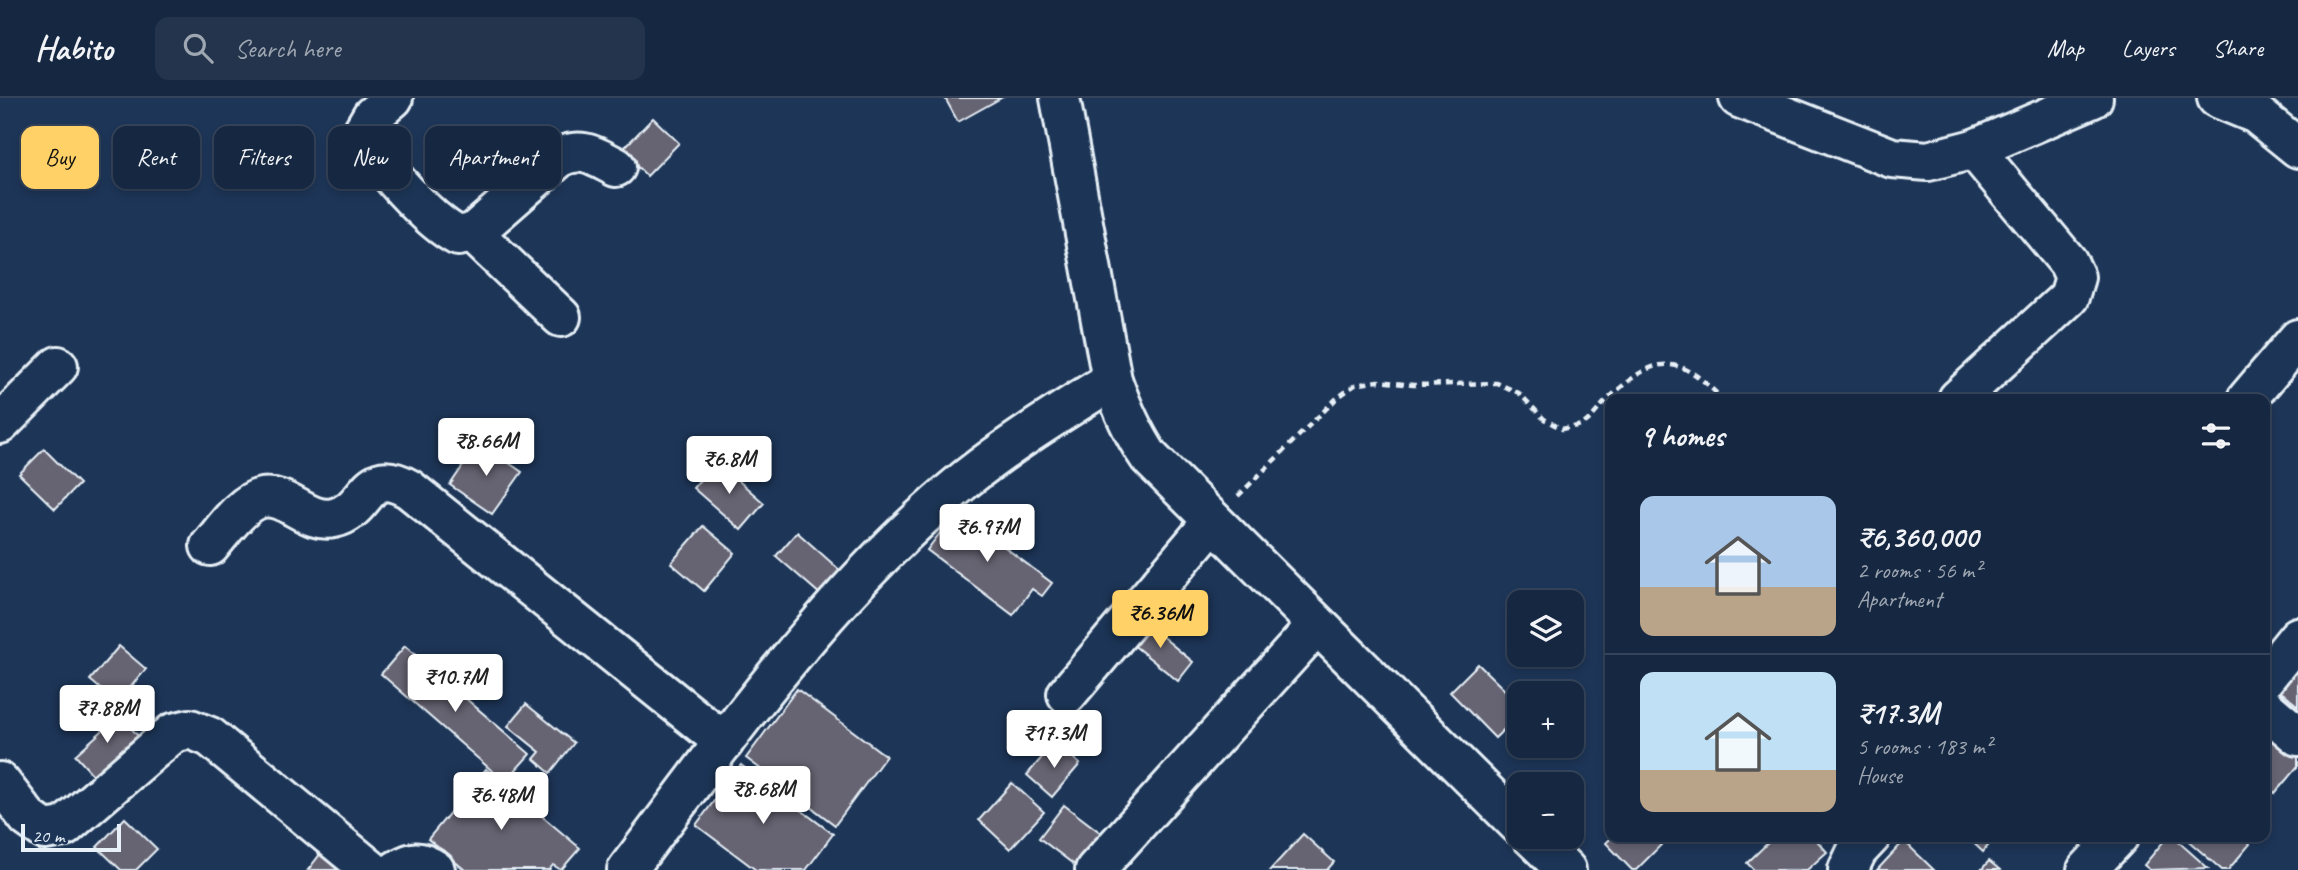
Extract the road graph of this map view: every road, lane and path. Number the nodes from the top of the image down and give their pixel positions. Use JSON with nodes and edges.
{"nodes":[{"id":1,"x":393,"y":98,"type":"edge"},
{"id":2,"x":1060,"y":98,"type":"edge"},
{"id":3,"x":1739,"y":98,"type":"edge"},
{"id":4,"x":2093,"y":98,"type":"edge"},
{"id":5,"x":2217,"y":98,"type":"edge"},
{"id":6,"x":2262,"y":106,"type":"edge"},
{"id":7,"x":2298,"y":148,"type":"edge"},
{"id":8,"x":1974,"y":149,"type":"junction"},
{"id":9,"x":617,"y":167,"type":"dead end"},
{"id":10,"x":473,"y":233,"type":"junction"},
{"id":11,"x":561,"y":317,"type":"dead end"},
{"id":12,"x":2298,"y":339,"type":"edge"},
{"id":13,"x":58,"y":366,"type":"dead end"},
{"id":14,"x":1112,"y":380,"type":"junction"},
{"id":15,"x":1614,"y":394,"type":"edge"},
{"id":16,"x":1718,"y":394,"type":"edge"},
{"id":17,"x":1963,"y":394,"type":"edge"},
{"id":18,"x":2251,"y":394,"type":"edge"},
{"id":19,"x":1605,"y":402,"type":"edge"},
{"id":20,"x":0,"y":424,"type":"edge"},
{"id":21,"x":1213,"y":521,"type":"junction"},
{"id":22,"x":210,"y":545,"type":"dead end"},
{"id":23,"x":1316,"y":626,"type":"junction"},
{"id":24,"x":2298,"y":637,"type":"edge"},
{"id":25,"x":2270,"y":672,"type":"edge"},
{"id":26,"x":1067,"y":694,"type":"dead end"},
{"id":27,"x":2270,"y":712,"type":"edge"},
{"id":28,"x":2298,"y":736,"type":"edge"},
{"id":29,"x":723,"y":743,"type":"junction"},
{"id":30,"x":0,"y":782,"type":"edge"},
{"id":31,"x":1507,"y":813,"type":"edge"},
{"id":32,"x":1865,"y":842,"type":"edge"},
{"id":33,"x":2113,"y":842,"type":"edge"},
{"id":34,"x":1544,"y":849,"type":"edge"},
{"id":35,"x":371,"y":870,"type":"edge"},
{"id":36,"x":397,"y":870,"type":"edge"},
{"id":37,"x":435,"y":870,"type":"edge"},
{"id":38,"x":627,"y":870,"type":"edge"},
{"id":39,"x":1095,"y":870,"type":"edge"},
{"id":40,"x":1566,"y":870,"type":"edge"},
{"id":41,"x":1848,"y":870,"type":"edge"},
{"id":42,"x":2087,"y":870,"type":"edge"}],
"edges":[{"from":1,"to":10,"type":"street"},
{"from":2,"to":14,"type":"street"},
{"from":3,"to":8,"type":"street"},
{"from":4,"to":8,"type":"street"},
{"from":5,"to":6,"type":"street"},
{"from":6,"to":7,"type":"street"},
{"from":8,"to":17,"type":"street"},
{"from":9,"to":10,"type":"street"},
{"from":10,"to":11,"type":"street"},
{"from":12,"to":18,"type":"street"},
{"from":13,"to":20,"type":"street"},
{"from":14,"to":21,"type":"street"},
{"from":14,"to":29,"type":"street"},
{"from":15,"to":16,"type":"path"},
{"from":19,"to":21,"type":"path"},
{"from":21,"to":23,"type":"street"},
{"from":21,"to":26,"type":"street"},
{"from":22,"to":29,"type":"street"},
{"from":23,"to":31,"type":"street"},
{"from":23,"to":39,"type":"street"},
{"from":24,"to":25,"type":"street"},
{"from":27,"to":28,"type":"street"},
{"from":29,"to":38,"type":"street"},
{"from":30,"to":35,"type":"street"},
{"from":32,"to":41,"type":"street"},
{"from":33,"to":42,"type":"street"},
{"from":34,"to":40,"type":"street"},
{"from":36,"to":37,"type":"street"}]}
